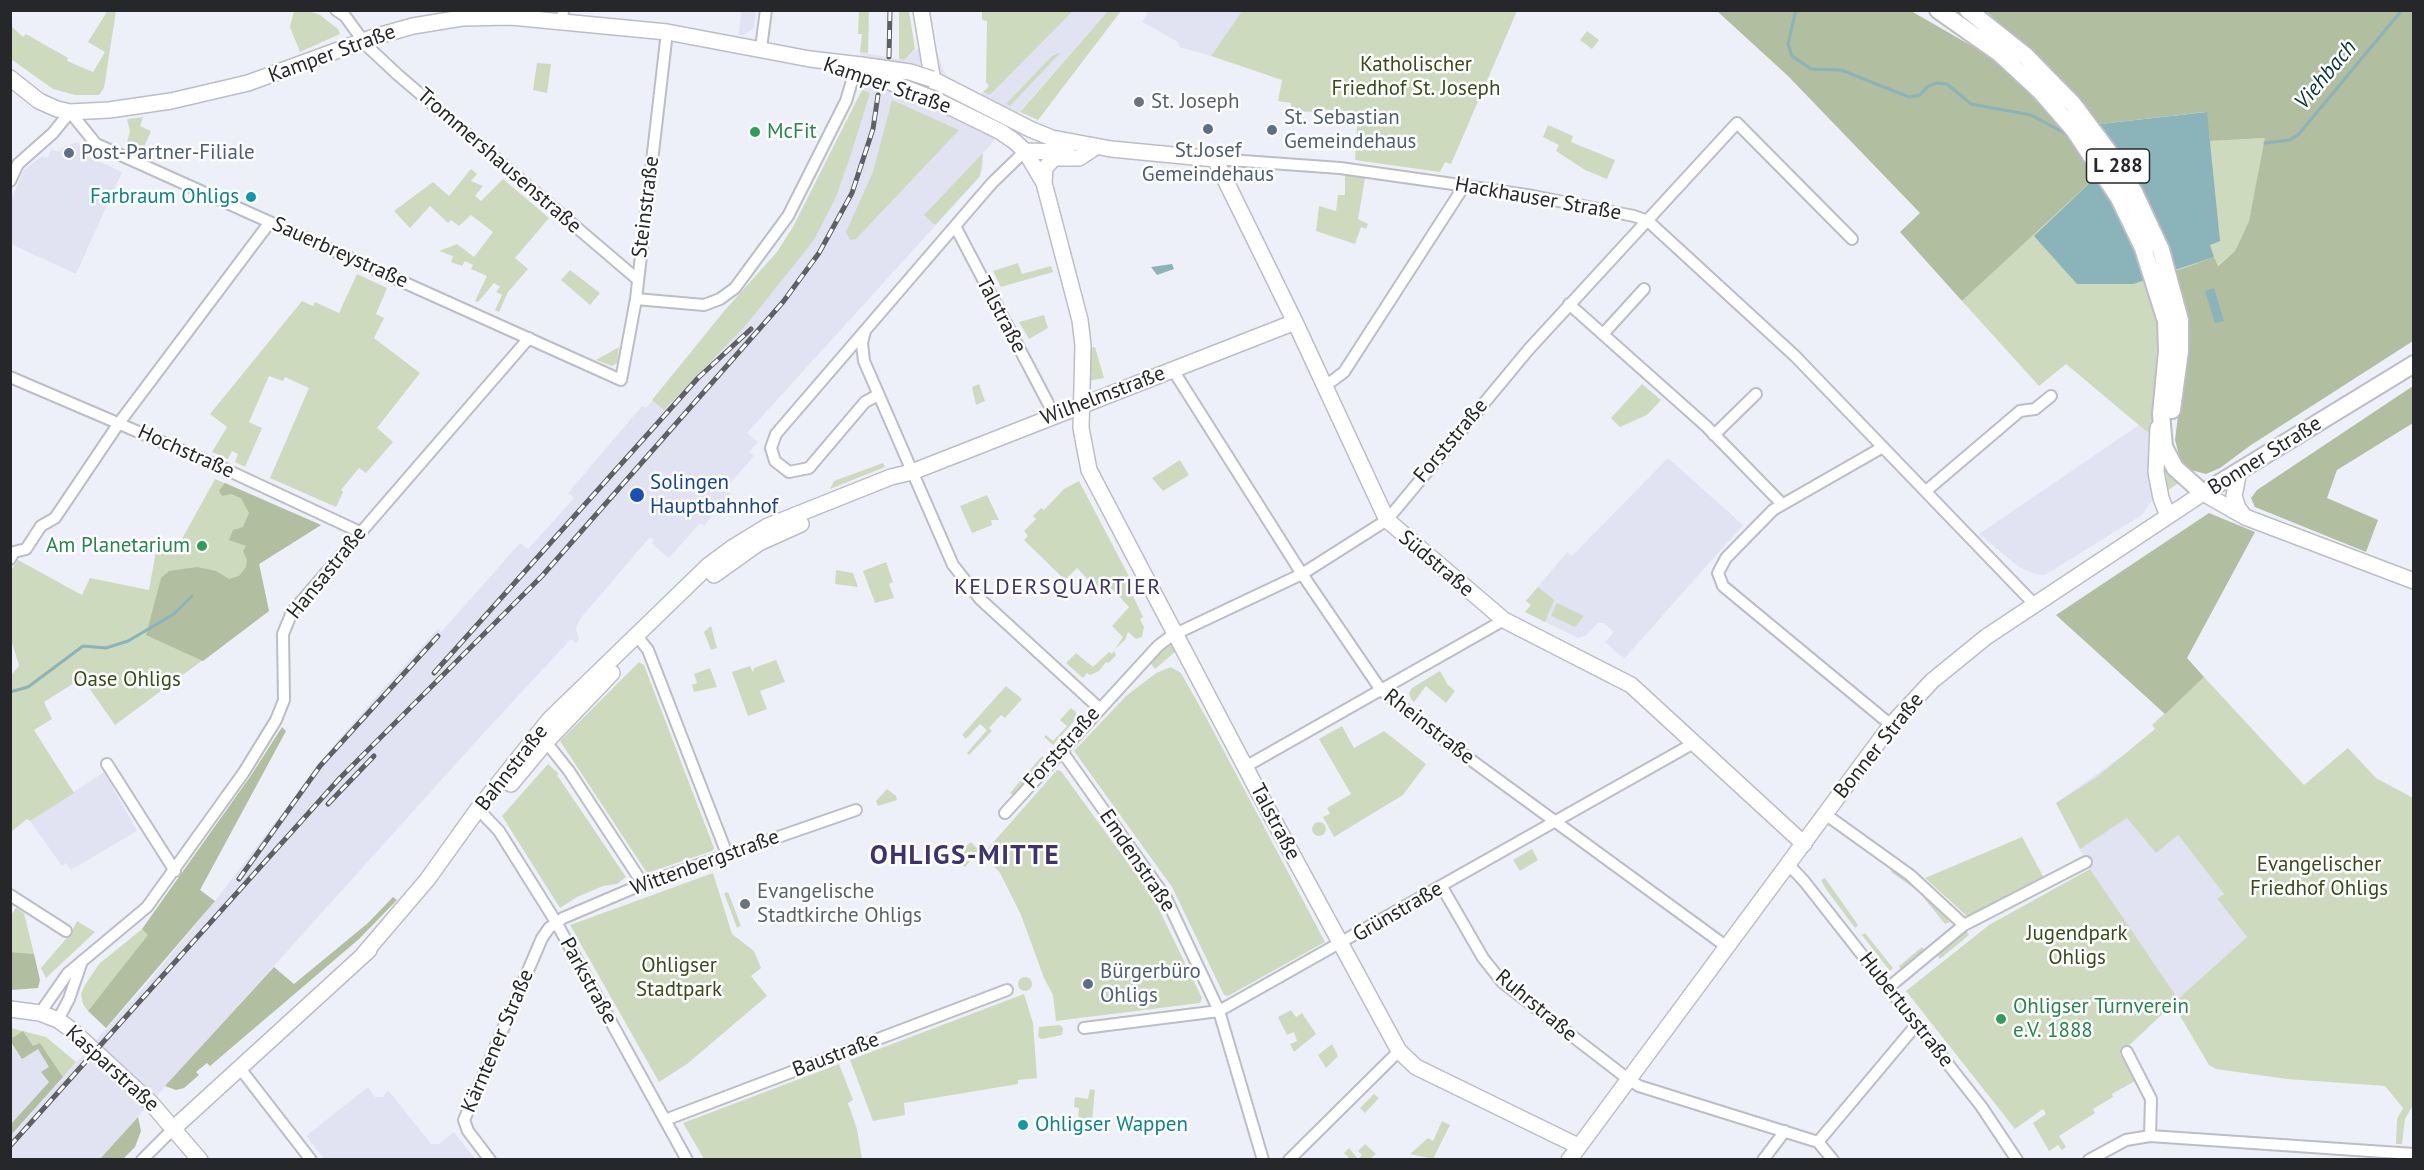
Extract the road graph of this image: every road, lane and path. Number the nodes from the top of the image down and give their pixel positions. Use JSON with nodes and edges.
{"nodes":[{"id":1,"x":336,"y":10,"type":"edge"},
{"id":2,"x":765,"y":10,"type":"edge"},
{"id":3,"x":921,"y":10,"type":"edge"},
{"id":4,"x":1938,"y":10,"type":"edge"},
{"id":5,"x":1968,"y":10,"type":"edge"},
{"id":6,"x":562,"y":15,"type":"edge"},
{"id":7,"x":667,"y":32,"type":"junction"},
{"id":8,"x":363,"y":41,"type":"junction"},
{"id":9,"x":761,"y":48,"type":"junction"},
{"id":10,"x":2021,"y":62,"type":"junction"},
{"id":11,"x":859,"y":72,"type":"junction"},
{"id":12,"x":10,"y":78,"type":"edge"},
{"id":13,"x":932,"y":79,"type":"junction"},
{"id":14,"x":936,"y":100,"type":"junction"},
{"id":15,"x":70,"y":112,"type":"junction"},
{"id":16,"x":1036,"y":132,"type":"joint"},
{"id":17,"x":1092,"y":150,"type":"junction"},
{"id":18,"x":1025,"y":151,"type":"junction"},
{"id":19,"x":1215,"y":159,"type":"junction"},
{"id":20,"x":10,"y":181,"type":"edge"},
{"id":21,"x":1044,"y":183,"type":"junction"},
{"id":22,"x":1464,"y":186,"type":"junction"},
{"id":23,"x":1648,"y":221,"type":"junction"},
{"id":24,"x":270,"y":222,"type":"junction"},
{"id":25,"x":955,"y":226,"type":"junction"},
{"id":26,"x":1852,"y":239,"type":"dead end"},
{"id":27,"x":637,"y":279,"type":"junction"},
{"id":28,"x":1644,"y":289,"type":"dead end"},
{"id":29,"x":2169,"y":298,"type":"junction"},
{"id":30,"x":636,"y":299,"type":"junction"},
{"id":31,"x":1569,"y":304,"type":"junction"},
{"id":32,"x":1295,"y":322,"type":"junction"},
{"id":33,"x":868,"y":325,"type":"junction"},
{"id":34,"x":1603,"y":334,"type":"junction"},
{"id":35,"x":529,"y":338,"type":"junction"},
{"id":36,"x":2414,"y":363,"type":"edge"},
{"id":37,"x":1173,"y":370,"type":"junction"},
{"id":38,"x":10,"y":377,"type":"edge"},
{"id":39,"x":621,"y":381,"type":"joint"},
{"id":40,"x":1324,"y":387,"type":"junction"},
{"id":41,"x":1756,"y":394,"type":"dead end"},
{"id":42,"x":878,"y":395,"type":"junction"},
{"id":43,"x":2051,"y":396,"type":"dead end"},
{"id":44,"x":1048,"y":404,"type":"dead end"},
{"id":45,"x":1080,"y":405,"type":"junction"},
{"id":46,"x":2162,"y":414,"type":"junction"},
{"id":47,"x":118,"y":423,"type":"junction"},
{"id":48,"x":1714,"y":435,"type":"junction"},
{"id":49,"x":1883,"y":447,"type":"junction"},
{"id":50,"x":2170,"y":460,"type":"junction"},
{"id":51,"x":2240,"y":471,"type":"junction"},
{"id":52,"x":912,"y":472,"type":"junction"},
{"id":53,"x":1926,"y":491,"type":"junction"},
{"id":54,"x":2203,"y":493,"type":"junction"},
{"id":55,"x":1782,"y":504,"type":"junction"},
{"id":56,"x":2168,"y":516,"type":"junction"},
{"id":57,"x":2245,"y":517,"type":"junction"},
{"id":58,"x":1387,"y":520,"type":"junction"},
{"id":59,"x":360,"y":532,"type":"junction"},
{"id":60,"x":10,"y":559,"type":"edge"},
{"id":61,"x":1302,"y":574,"type":"junction"},
{"id":62,"x":2414,"y":581,"type":"edge"},
{"id":63,"x":683,"y":598,"type":"junction"},
{"id":64,"x":2035,"y":605,"type":"junction"},
{"id":65,"x":1504,"y":620,"type":"junction"},
{"id":66,"x":1175,"y":634,"type":"junction"},
{"id":67,"x":640,"y":639,"type":"junction"},
{"id":68,"x":1381,"y":690,"type":"junction"},
{"id":69,"x":1099,"y":708,"type":"junction"},
{"id":70,"x":549,"y":720,"type":"junction"},
{"id":71,"x":1891,"y":725,"type":"junction"},
{"id":72,"x":546,"y":742,"type":"junction"},
{"id":73,"x":1694,"y":743,"type":"junction"},
{"id":74,"x":1061,"y":750,"type":"junction"},
{"id":75,"x":107,"y":764,"type":"dead end"},
{"id":76,"x":1245,"y":767,"type":"junction"},
{"id":77,"x":856,"y":810,"type":"dead end"},
{"id":78,"x":482,"y":812,"type":"junction"},
{"id":79,"x":1005,"y":813,"type":"dead end"},
{"id":80,"x":1826,"y":814,"type":"junction"},
{"id":81,"x":1557,"y":822,"type":"junction"},
{"id":82,"x":1804,"y":844,"type":"junction"},
{"id":83,"x":727,"y":854,"type":"junction"},
{"id":84,"x":2086,"y":862,"type":"dead end"},
{"id":85,"x":1789,"y":865,"type":"junction"},
{"id":86,"x":175,"y":871,"type":"junction"},
{"id":87,"x":643,"y":884,"type":"junction"},
{"id":88,"x":1442,"y":887,"type":"junction"},
{"id":89,"x":10,"y":895,"type":"edge"},
{"id":90,"x":556,"y":922,"type":"junction"},
{"id":91,"x":1964,"y":925,"type":"junction"},
{"id":92,"x":66,"y":931,"type":"dead end"},
{"id":93,"x":1341,"y":945,"type":"junction"},
{"id":94,"x":1727,"y":947,"type":"junction"},
{"id":95,"x":83,"y":958,"type":"junction"},
{"id":96,"x":1888,"y":988,"type":"junction"},
{"id":97,"x":1007,"y":990,"type":"dead end"},
{"id":98,"x":10,"y":1009,"type":"edge"},
{"id":99,"x":1219,"y":1011,"type":"junction"},
{"id":100,"x":40,"y":1013,"type":"junction"},
{"id":101,"x":58,"y":1020,"type":"junction"},
{"id":102,"x":1917,"y":1024,"type":"junction"},
{"id":103,"x":1084,"y":1028,"type":"dead end"},
{"id":104,"x":1399,"y":1051,"type":"junction"},
{"id":105,"x":2127,"y":1052,"type":"dead end"},
{"id":106,"x":239,"y":1066,"type":"junction"},
{"id":107,"x":1629,"y":1079,"type":"junction"},
{"id":108,"x":665,"y":1120,"type":"junction"},
{"id":109,"x":174,"y":1128,"type":"junction"},
{"id":110,"x":1785,"y":1131,"type":"junction"},
{"id":111,"x":2150,"y":1136,"type":"junction"},
{"id":112,"x":1818,"y":1142,"type":"junction"},
{"id":113,"x":1578,"y":1146,"type":"junction"},
{"id":114,"x":2414,"y":1154,"type":"edge"},
{"id":115,"x":142,"y":1160,"type":"edge"},
{"id":116,"x":200,"y":1160,"type":"edge"},
{"id":117,"x":310,"y":1160,"type":"edge"},
{"id":118,"x":490,"y":1160,"type":"edge"},
{"id":119,"x":687,"y":1160,"type":"edge"},
{"id":120,"x":1263,"y":1160,"type":"edge"},
{"id":121,"x":1289,"y":1160,"type":"edge"},
{"id":122,"x":1569,"y":1160,"type":"edge"},
{"id":123,"x":1763,"y":1160,"type":"edge"},
{"id":124,"x":1833,"y":1160,"type":"edge"},
{"id":125,"x":2017,"y":1160,"type":"edge"},
{"id":126,"x":2089,"y":1160,"type":"edge"}],
"edges":[{"from":1,"to":8,"type":"street","name":"Trommershausenstraße"},
{"from":2,"to":9,"type":"street"},
{"from":3,"to":13,"type":"main road"},
{"from":4,"to":10,"type":"main road","number":"L 288"},
{"from":5,"to":10,"type":"main road","number":"L 288"},
{"from":6,"to":7,"type":"main road","name":"Kamper Straße"},
{"from":6,"to":8,"type":"main road","name":"Kamper Straße"},
{"from":7,"to":9,"type":"main road","name":"Kamper Straße"},
{"from":7,"to":27,"type":"street","name":"Steinstraße"},
{"from":8,"to":15,"type":"main road","name":"Kamper Straße"},
{"from":8,"to":27,"type":"street","name":"Trommershausenstraße"},
{"from":9,"to":11,"type":"main road","name":"Kamper Straße"},
{"from":10,"to":29,"type":"main road","number":"L 288"},
{"from":11,"to":13,"type":"main road","name":"Kamper Straße","bridge":true},
{"from":11,"to":14,"type":"main road","name":"Kamper Straße","bridge":true},
{"from":11,"to":30,"type":"street"},
{"from":12,"to":15,"type":"main road"},
{"from":13,"to":14,"type":"main road"},
{"from":13,"to":16,"type":"main road","name":"Kamper Straße"},
{"from":14,"to":18,"type":"main road","name":"Kamper Straße"},
{"from":15,"to":20,"type":"street"},
{"from":15,"to":24,"type":"street","name":"Sauerbreystraße"},
{"from":16,"to":17,"type":"main road","name":"Hackhauser Straße"},
{"from":17,"to":18,"type":"main road"},
{"from":17,"to":19,"type":"main road","name":"Hackhauser Straße"},
{"from":17,"to":21,"type":"main road"},
{"from":18,"to":21,"type":"main road","name":"Talstraße"},
{"from":18,"to":25,"type":"street"},
{"from":19,"to":22,"type":"street","name":"Hackhauser Straße"},
{"from":19,"to":32,"type":"main road","name":"Südstraße"},
{"from":21,"to":45,"type":"main road","name":"Talstraße"},
{"from":22,"to":23,"type":"street","name":"Hackhauser Straße"},
{"from":22,"to":40,"type":"street"},
{"from":23,"to":26,"type":"street","name":"Forststraße"},
{"from":23,"to":31,"type":"street","name":"Forststraße"},
{"from":23,"to":49,"type":"street","name":"Hackhauser Straße"},
{"from":24,"to":35,"type":"street","name":"Sauerbreystraße"},
{"from":24,"to":47,"type":"street"},
{"from":25,"to":33,"type":"street"},
{"from":25,"to":44,"type":"street","name":"Talstraße"},
{"from":27,"to":30,"type":"street","name":"Steinstraße"},
{"from":28,"to":34,"type":"street"},
{"from":29,"to":46,"type":"main road","number":"L 288"},
{"from":29,"to":50,"type":"main road","number":"L 288"},
{"from":30,"to":39,"type":"street","name":"Steinstraße"},
{"from":31,"to":34,"type":"street"},
{"from":31,"to":58,"type":"street","name":"Forststraße"},
{"from":32,"to":37,"type":"main road","name":"Wilhelmstraße"},
{"from":32,"to":40,"type":"main road","name":"Südstraße"},
{"from":33,"to":42,"type":"street"},
{"from":33,"to":42,"type":"street"},
{"from":34,"to":48,"type":"street"},
{"from":35,"to":39,"type":"street","name":"Sauerbreystraße"},
{"from":35,"to":59,"type":"street","name":"Hansastraße"},
{"from":36,"to":51,"type":"main road","name":"Bonner Straße"},
{"from":37,"to":45,"type":"main road","name":"Wilhelmstraße"},
{"from":37,"to":61,"type":"street","name":"Rheinstraße"},
{"from":38,"to":47,"type":"street","name":"Hochstraße"},
{"from":40,"to":58,"type":"main road","name":"Südstraße"},
{"from":41,"to":48,"type":"street"},
{"from":42,"to":52,"type":"street"},
{"from":43,"to":53,"type":"street"},
{"from":45,"to":52,"type":"main road","name":"Wilhelmstraße"},
{"from":45,"to":66,"type":"main road","name":"Talstraße"},
{"from":46,"to":50,"type":"main road","number":"L 288"},
{"from":46,"to":56,"type":"main road","number":"L 288"},
{"from":47,"to":59,"type":"street","name":"Hochstraße"},
{"from":47,"to":60,"type":"street"},
{"from":48,"to":55,"type":"street"},
{"from":49,"to":53,"type":"street","name":"Hackhauser Straße"},
{"from":49,"to":55,"type":"street"},
{"from":50,"to":54,"type":"main road","number":"L 288"},
{"from":51,"to":54,"type":"main road","name":"Bonner Straße"},
{"from":51,"to":57,"type":"main road"},
{"from":52,"to":63,"type":"main road","name":"Wilhelmstraße"},
{"from":52,"to":63,"type":"main road","name":"Wilhelmstraße"},
{"from":52,"to":69,"type":"street"},
{"from":53,"to":64,"type":"street","name":"Hackhauser Straße"},
{"from":54,"to":56,"type":"main road","name":"Bonner Straße"},
{"from":54,"to":57,"type":"main road"},
{"from":55,"to":71,"type":"street"},
{"from":56,"to":64,"type":"main road","name":"Bonner Straße"},
{"from":57,"to":62,"type":"main road"},
{"from":58,"to":61,"type":"street","name":"Forststraße"},
{"from":58,"to":65,"type":"main road","name":"Südstraße"},
{"from":59,"to":86,"type":"street","name":"Hansastraße"},
{"from":61,"to":66,"type":"street","name":"Forststraße"},
{"from":61,"to":68,"type":"street","name":"Rheinstraße"},
{"from":63,"to":67,"type":"main road","name":"Bahnstraße"},
{"from":64,"to":71,"type":"main road","name":"Bonner Straße"},
{"from":65,"to":68,"type":"street"},
{"from":65,"to":73,"type":"main road","name":"Südstraße"},
{"from":66,"to":69,"type":"street","name":"Forststraße"},
{"from":66,"to":76,"type":"main road","name":"Talstraße"},
{"from":67,"to":70,"type":"main road","name":"Bahnstraße"},
{"from":67,"to":72,"type":"main road","name":"Bahnstraße"},
{"from":67,"to":83,"type":"street"},
{"from":68,"to":76,"type":"street"},
{"from":68,"to":81,"type":"street","name":"Rheinstraße"},
{"from":69,"to":74,"type":"street","name":"Forststraße"},
{"from":70,"to":72,"type":"street"},
{"from":70,"to":78,"type":"main road","name":"Bahnstraße"},
{"from":71,"to":80,"type":"main road","name":"Bonner Straße"},
{"from":72,"to":78,"type":"main road","name":"Bahnstraße"},
{"from":72,"to":87,"type":"street"},
{"from":73,"to":81,"type":"street","name":"Grünstraße"},
{"from":73,"to":82,"type":"main road","name":"Südstraße"},
{"from":74,"to":79,"type":"street","name":"Forststraße"},
{"from":74,"to":99,"type":"street","name":"Emdenstraße"},
{"from":75,"to":86,"type":"street"},
{"from":76,"to":93,"type":"main road","name":"Talstraße"},
{"from":77,"to":83,"type":"street","name":"Wittenbergstraße"},
{"from":78,"to":90,"type":"street","name":"Parkstraße"},
{"from":78,"to":106,"type":"main road","name":"Bahnstraße"},
{"from":80,"to":82,"type":"main road","name":"Bonner Straße"},
{"from":80,"to":91,"type":"street"},
{"from":81,"to":88,"type":"street","name":"Grünstraße"},
{"from":81,"to":94,"type":"street","name":"Rheinstraße"},
{"from":82,"to":85,"type":"main road","name":"Bonner Straße"},
{"from":83,"to":87,"type":"street","name":"Wittenbergstraße"},
{"from":84,"to":91,"type":"street"},
{"from":85,"to":94,"type":"main road","name":"Bonner Straße"},
{"from":85,"to":96,"type":"street","name":"Hubertusstraße"},
{"from":86,"to":95,"type":"street","name":"Hansastraße"},
{"from":87,"to":90,"type":"street","name":"Wittenbergstraße"},
{"from":88,"to":93,"type":"street","name":"Grünstraße"},
{"from":88,"to":107,"type":"street","name":"Ruhrstraße"},
{"from":89,"to":92,"type":"street"},
{"from":90,"to":108,"type":"street","name":"Parkstraße"},
{"from":90,"to":118,"type":"street","name":"Kärntener Straße"},
{"from":91,"to":96,"type":"street"},
{"from":93,"to":99,"type":"street","name":"Grünstraße"},
{"from":93,"to":104,"type":"main road","name":"Talstraße"},
{"from":94,"to":107,"type":"main road","name":"Bonner Straße"},
{"from":95,"to":100,"type":"street","name":"Hansastraße"},
{"from":95,"to":101,"type":"street"},
{"from":96,"to":102,"type":"street","name":"Hubertusstraße"},
{"from":97,"to":108,"type":"street","name":"Baustraße"},
{"from":98,"to":100,"type":"main road","name":"Kasparstraße"},
{"from":99,"to":103,"type":"street","name":"Grünstraße"},
{"from":99,"to":120,"type":"street","name":"Emdenstraße"},
{"from":100,"to":101,"type":"main road","name":"Kasparstraße"},
{"from":101,"to":109,"type":"main road","name":"Kasparstraße"},
{"from":102,"to":112,"type":"street"},
{"from":102,"to":125,"type":"street","name":"Hubertusstraße"},
{"from":104,"to":113,"type":"main road","name":"Talstraße"},
{"from":104,"to":121,"type":"street"},
{"from":105,"to":111,"type":"street"},
{"from":106,"to":109,"type":"main road","name":"Bahnstraße"},
{"from":106,"to":117,"type":"street"},
{"from":107,"to":110,"type":"street","name":"Ruhrstraße"},
{"from":107,"to":113,"type":"main road","name":"Bonner Straße"},
{"from":108,"to":119,"type":"street","name":"Parkstraße"},
{"from":109,"to":115,"type":"street","name":"Bahnstraße"},
{"from":109,"to":116,"type":"main road","name":"Kasparstraße"},
{"from":110,"to":112,"type":"street","name":"Ruhrstraße"},
{"from":110,"to":123,"type":"street"},
{"from":111,"to":114,"type":"street"},
{"from":111,"to":126,"type":"street"},
{"from":112,"to":124,"type":"street"},
{"from":113,"to":122,"type":"main road","name":"Bonner Straße"}]}
